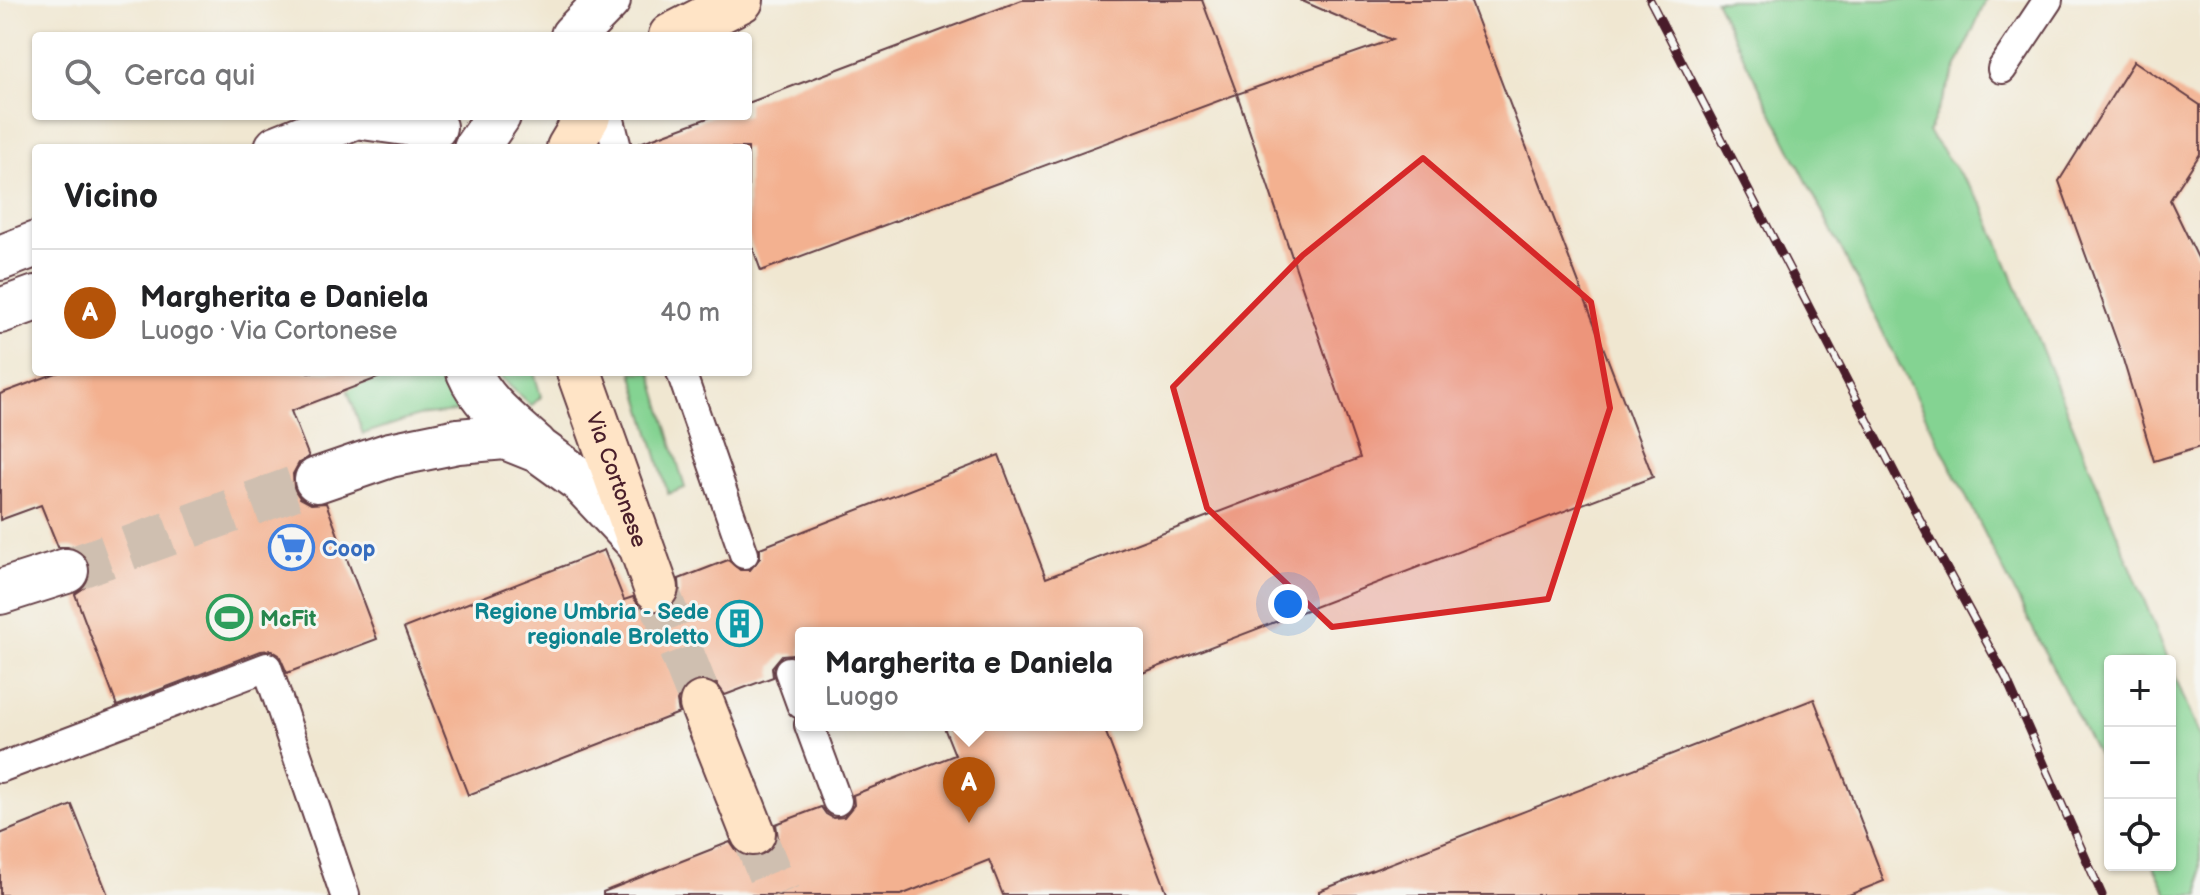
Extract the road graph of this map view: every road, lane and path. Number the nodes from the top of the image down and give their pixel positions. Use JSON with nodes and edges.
{"nodes":[{"id":1,"x":608,"y":0,"type":"edge"},
{"id":2,"x":741,"y":0,"type":"edge"},
{"id":3,"x":2048,"y":0,"type":"edge"},
{"id":4,"x":577,"y":32,"type":"edge"},
{"id":5,"x":679,"y":32,"type":"edge"},
{"id":6,"x":2002,"y":69,"type":"dead end"},
{"id":7,"x":346,"y":120,"type":"edge"},
{"id":8,"x":378,"y":120,"type":"edge"},
{"id":9,"x":495,"y":120,"type":"edge"},
{"id":10,"x":586,"y":120,"type":"edge"},
{"id":11,"x":610,"y":120,"type":"edge"},
{"id":12,"x":434,"y":130,"type":"edge"},
{"id":13,"x":287,"y":144,"type":"edge"},
{"id":14,"x":479,"y":144,"type":"edge"},
{"id":15,"x":571,"y":144,"type":"edge"},
{"id":16,"x":616,"y":144,"type":"edge"},
{"id":17,"x":32,"y":246,"type":"edge"},
{"id":18,"x":0,"y":258,"type":"edge"},
{"id":19,"x":32,"y":299,"type":"edge"},
{"id":20,"x":0,"y":311,"type":"edge"},
{"id":21,"x":471,"y":376,"type":"edge"},
{"id":22,"x":580,"y":376,"type":"edge"},
{"id":23,"x":682,"y":376,"type":"edge"},
{"id":24,"x":540,"y":451,"type":"junction"},
{"id":25,"x":317,"y":480,"type":"tunnel mouth"},
{"id":26,"x":638,"y":542,"type":"junction"},
{"id":27,"x":744,"y":554,"type":"dead end"},
{"id":28,"x":66,"y":571,"type":"tunnel mouth"},
{"id":29,"x":656,"y":588,"type":"tunnel mouth"},
{"id":30,"x":0,"y":592,"type":"edge"},
{"id":31,"x":789,"y":671,"type":"dead end"},
{"id":32,"x":795,"y":688,"type":"edge"},
{"id":33,"x":702,"y":704,"type":"tunnel mouth"},
{"id":34,"x":811,"y":731,"type":"edge"},
{"id":35,"x":0,"y":768,"type":"edge"},
{"id":36,"x":837,"y":801,"type":"dead end"},
{"id":37,"x":753,"y":833,"type":"tunnel mouth"},
{"id":38,"x":345,"y":895,"type":"edge"}],
"edges":[{"from":1,"to":4,"type":"street"},
{"from":2,"to":5,"type":"main road"},
{"from":3,"to":6,"type":"lane"},
{"from":7,"to":13,"type":"street"},
{"from":8,"to":12,"type":"street"},
{"from":9,"to":14,"type":"street"},
{"from":10,"to":15,"type":"main road"},
{"from":11,"to":16,"type":"lane"},
{"from":17,"to":18,"type":"street"},
{"from":19,"to":20,"type":"street"},
{"from":21,"to":24,"type":"street"},
{"from":22,"to":26,"type":"main road","name":"Via Cortonese"},
{"from":23,"to":27,"type":"lane"},
{"from":24,"to":25,"type":"street"},
{"from":24,"to":26,"type":"street"},
{"from":26,"to":29,"type":"main road","name":"Via Cortonese"},
{"from":28,"to":30,"type":"street"},
{"from":31,"to":32,"type":"lane"},
{"from":33,"to":37,"type":"main road"},
{"from":34,"to":36,"type":"lane"},
{"from":35,"to":38,"type":"lane"}]}
